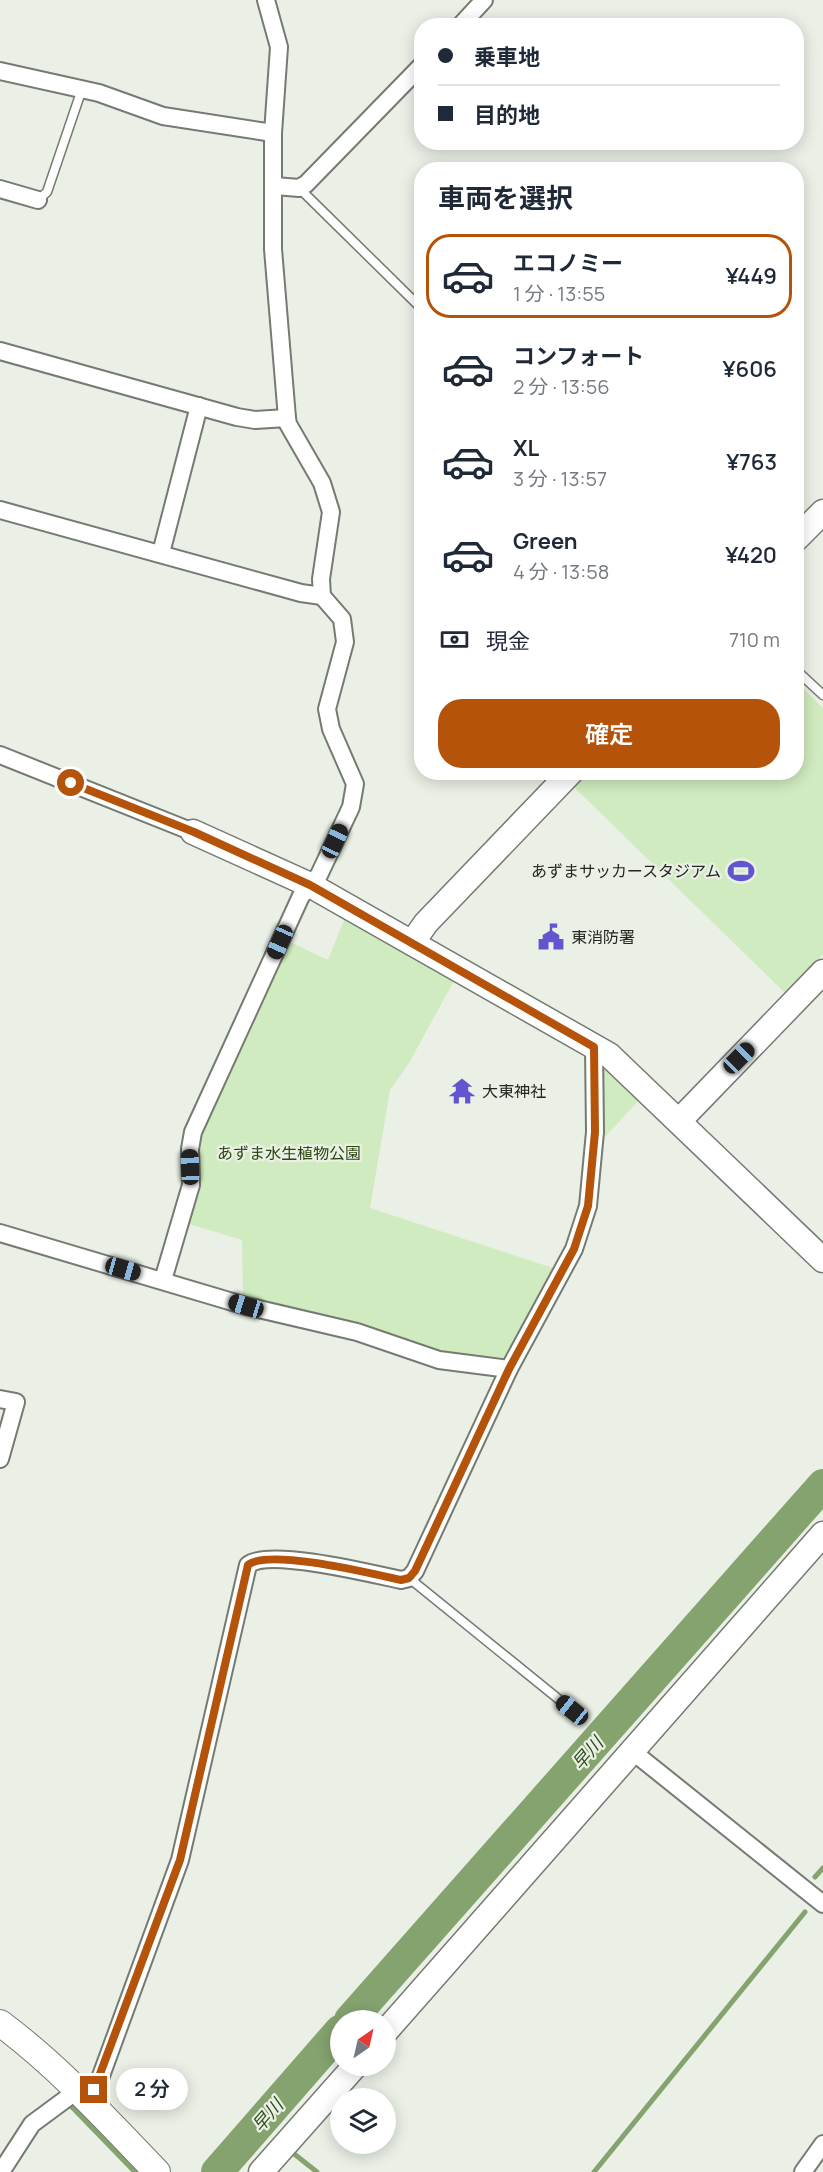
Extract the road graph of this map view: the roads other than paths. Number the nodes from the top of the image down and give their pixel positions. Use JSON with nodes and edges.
{"nodes":[{"id":1,"x":266,"y":0,"type":"edge"},
{"id":2,"x":484,"y":0,"type":"edge"},
{"id":3,"x":467,"y":18,"type":"edge"},
{"id":4,"x":0,"y":71,"type":"edge"},
{"id":5,"x":414,"y":73,"type":"edge"},
{"id":6,"x":82,"y":89,"type":"junction"},
{"id":7,"x":273,"y":133,"type":"junction"},
{"id":8,"x":275,"y":186,"type":"junction"},
{"id":9,"x":299,"y":188,"type":"junction"},
{"id":10,"x":0,"y":189,"type":"edge"},
{"id":11,"x":38,"y":200,"type":"joint"},
{"id":12,"x":414,"y":301,"type":"edge"},
{"id":13,"x":0,"y":351,"type":"edge"},
{"id":14,"x":199,"y":406,"type":"junction"},
{"id":15,"x":287,"y":418,"type":"junction"},
{"id":16,"x":0,"y":510,"type":"edge"},
{"id":17,"x":823,"y":512,"type":"edge"},
{"id":18,"x":804,"y":531,"type":"edge"},
{"id":19,"x":161,"y":553,"type":"junction"},
{"id":20,"x":322,"y":596,"type":"junction"},
{"id":21,"x":804,"y":677,"type":"edge"},
{"id":22,"x":823,"y":695,"type":"edge"},
{"id":23,"x":0,"y":755,"type":"edge"},
{"id":24,"x":563,"y":780,"type":"edge"},
{"id":25,"x":194,"y":832,"type":"joint"},
{"id":26,"x":310,"y":885,"type":"junction"},
{"id":27,"x":412,"y":943,"type":"junction"},
{"id":28,"x":823,"y":972,"type":"edge"},
{"id":29,"x":594,"y":1047,"type":"junction"},
{"id":30,"x":679,"y":1121,"type":"junction"},
{"id":31,"x":0,"y":1233,"type":"edge"},
{"id":32,"x":823,"y":1260,"type":"edge"},
{"id":33,"x":164,"y":1280,"type":"junction"},
{"id":34,"x":509,"y":1369,"type":"junction"},
{"id":35,"x":0,"y":1399,"type":"edge"},
{"id":36,"x":0,"y":1459,"type":"edge"},
{"id":37,"x":823,"y":1534,"type":"edge"},
{"id":38,"x":409,"y":1578,"type":"junction"},
{"id":39,"x":572,"y":1710,"type":"dead end"},
{"id":40,"x":632,"y":1751,"type":"junction"},
{"id":41,"x":823,"y":1904,"type":"edge"},
{"id":42,"x":396,"y":2020,"type":"edge"},
{"id":43,"x":0,"y":2023,"type":"edge"},
{"id":44,"x":346,"y":2076,"type":"edge"},
{"id":45,"x":82,"y":2094,"type":"junction"},
{"id":46,"x":823,"y":2145,"type":"edge"},
{"id":47,"x":1,"y":2172,"type":"edge"},
{"id":48,"x":157,"y":2172,"type":"edge"},
{"id":49,"x":261,"y":2172,"type":"edge"},
{"id":50,"x":804,"y":2172,"type":"edge"}],
"edges":[{"from":1,"to":7,"type":"street"},
{"from":2,"to":3,"type":"street"},
{"from":4,"to":6,"type":"street"},
{"from":5,"to":9,"type":"street"},
{"from":6,"to":7,"type":"street"},
{"from":6,"to":11,"type":"lane"},
{"from":7,"to":8,"type":"street"},
{"from":8,"to":9,"type":"street"},
{"from":8,"to":15,"type":"street"},
{"from":9,"to":12,"type":"lane"},
{"from":10,"to":11,"type":"street"},
{"from":13,"to":14,"type":"street"},
{"from":14,"to":15,"type":"street"},
{"from":14,"to":19,"type":"street"},
{"from":15,"to":20,"type":"street"},
{"from":16,"to":19,"type":"street"},
{"from":17,"to":18,"type":"street"},
{"from":19,"to":20,"type":"street"},
{"from":20,"to":26,"type":"street"},
{"from":21,"to":22,"type":"lane"},
{"from":23,"to":25,"type":"street"},
{"from":24,"to":27,"type":"street"},
{"from":25,"to":26,"type":"street"},
{"from":26,"to":27,"type":"street"},
{"from":26,"to":33,"type":"street"},
{"from":27,"to":29,"type":"street"},
{"from":28,"to":30,"type":"street"},
{"from":29,"to":30,"type":"street"},
{"from":29,"to":34,"type":"street"},
{"from":30,"to":32,"type":"street"},
{"from":31,"to":33,"type":"street"},
{"from":33,"to":34,"type":"street"},
{"from":34,"to":38,"type":"street"},
{"from":35,"to":36,"type":"street"},
{"from":37,"to":40,"type":"street"},
{"from":38,"to":39,"type":"lane"},
{"from":38,"to":45,"type":"street"},
{"from":40,"to":41,"type":"street"},
{"from":40,"to":42,"type":"street"},
{"from":43,"to":45,"type":"main road"},
{"from":44,"to":49,"type":"street"},
{"from":45,"to":47,"type":"street"},
{"from":45,"to":48,"type":"main road"},
{"from":46,"to":50,"type":"street"}]}
